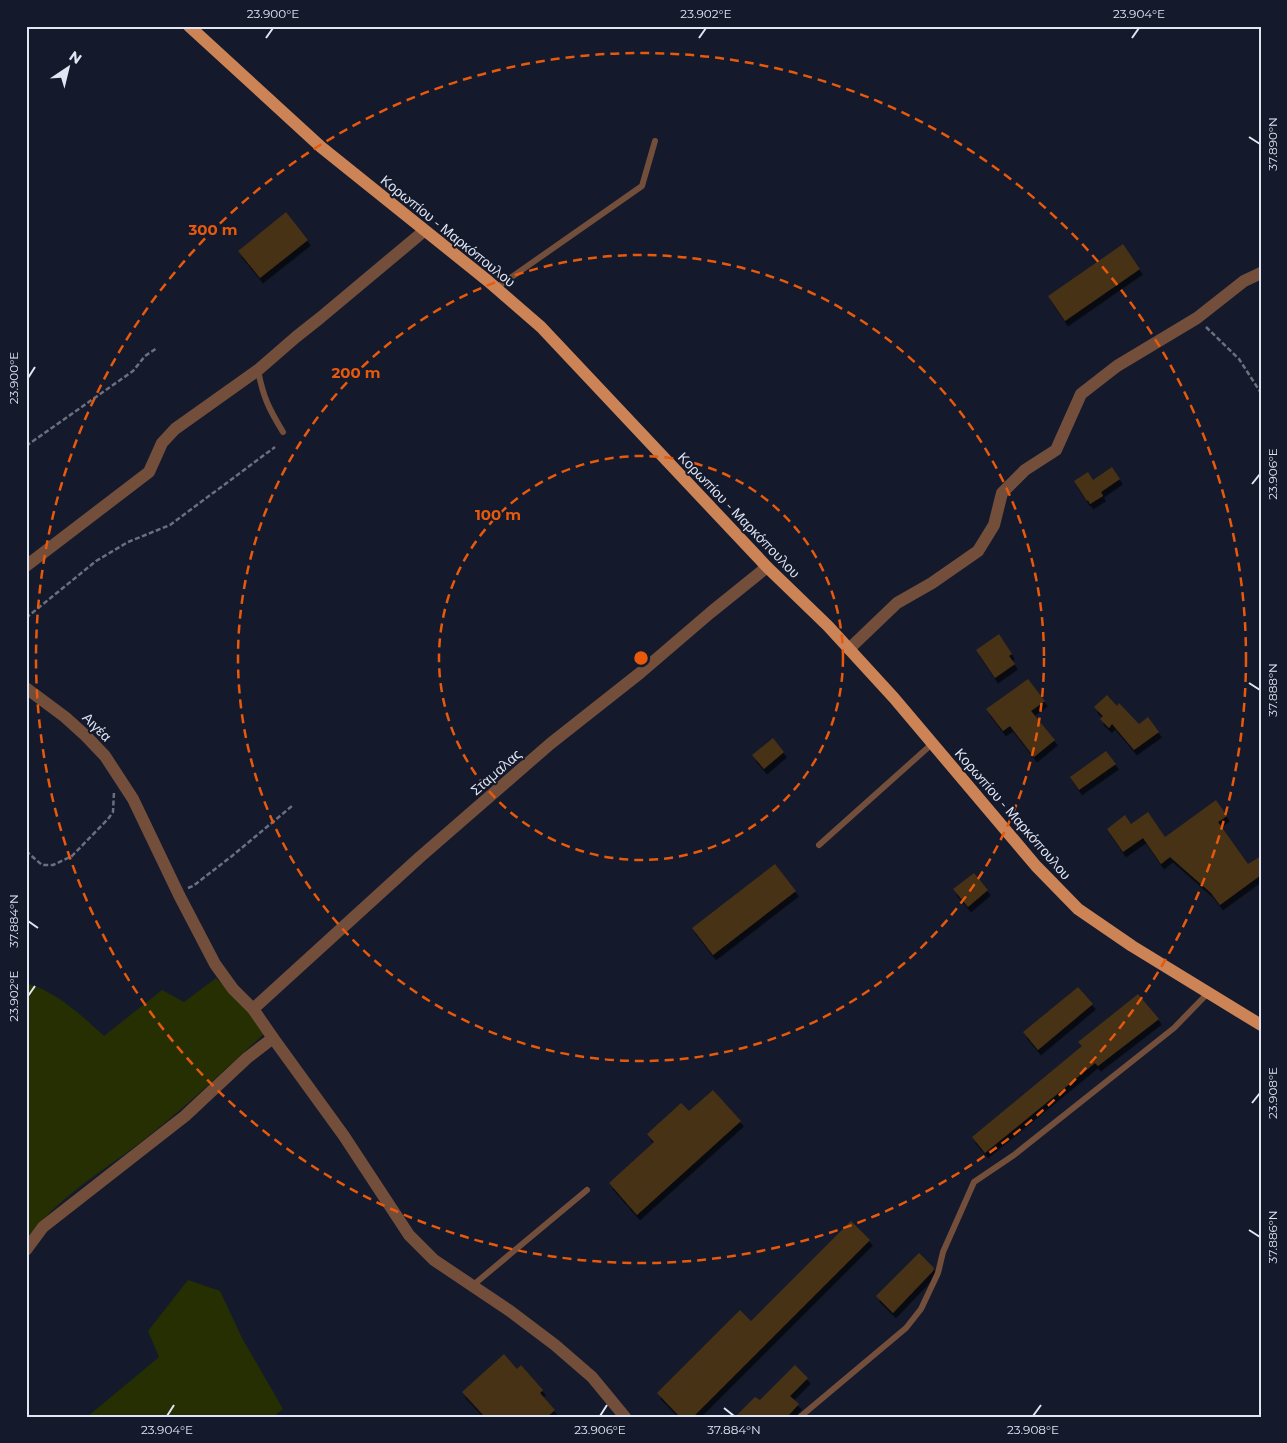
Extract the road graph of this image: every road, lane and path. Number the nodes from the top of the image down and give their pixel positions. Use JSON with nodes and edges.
{"nodes":[{"id":1,"x":189,"y":26,"type":"edge"},
{"id":2,"x":655,"y":141,"type":"dead end"},
{"id":3,"x":424,"y":231,"type":"junction"},
{"id":4,"x":1261,"y":273,"type":"edge"},
{"id":5,"x":496,"y":288,"type":"junction"},
{"id":6,"x":1197,"y":318,"type":"junction"},
{"id":7,"x":157,"y":348,"type":"dead end"},
{"id":8,"x":258,"y":370,"type":"junction"},
{"id":9,"x":1261,"y":393,"type":"edge"},
{"id":10,"x":283,"y":432,"type":"dead end"},
{"id":11,"x":26,"y":446,"type":"edge"},
{"id":12,"x":275,"y":447,"type":"dead end"},
{"id":13,"x":26,"y":566,"type":"edge"},
{"id":14,"x":767,"y":567,"type":"junction"},
{"id":15,"x":26,"y":618,"type":"edge"},
{"id":16,"x":849,"y":649,"type":"junction"},
{"id":17,"x":26,"y":688,"type":"edge"},
{"id":18,"x":933,"y":743,"type":"junction"},
{"id":19,"x":120,"y":779,"type":"junction"},
{"id":20,"x":292,"y":806,"type":"dead end"},
{"id":21,"x":819,"y":845,"type":"dead end"},
{"id":22,"x":26,"y":851,"type":"edge"},
{"id":23,"x":178,"y":892,"type":"junction"},
{"id":24,"x":1208,"y":993,"type":"junction"},
{"id":25,"x":253,"y":1009,"type":"junction"},
{"id":26,"x":1261,"y":1025,"type":"edge"},
{"id":27,"x":273,"y":1038,"type":"junction"},
{"id":28,"x":586,"y":1190,"type":"dead end"},
{"id":29,"x":26,"y":1250,"type":"edge"},
{"id":30,"x":472,"y":1286,"type":"junction"},
{"id":31,"x":625,"y":1417,"type":"edge"},
{"id":32,"x":800,"y":1417,"type":"edge"}],
"edges":[{"from":1,"to":3,"type":"main road","name":"Κορωπίου - Μαρκόπουλου"},
{"from":2,"to":5,"type":"lane"},
{"from":3,"to":5,"type":"main road","name":"Κορωπίου - Μαρκόπουλου"},
{"from":3,"to":8,"type":"street"},
{"from":4,"to":6,"type":"street"},
{"from":5,"to":14,"type":"main road","name":"Κορωπίου - Μαρκόπουλου"},
{"from":6,"to":9,"type":"path"},
{"from":6,"to":16,"type":"street"},
{"from":7,"to":11,"type":"path"},
{"from":8,"to":10,"type":"lane"},
{"from":8,"to":13,"type":"street"},
{"from":12,"to":15,"type":"path"},
{"from":14,"to":16,"type":"main road","name":"Κορωπίου - Μαρκόπουλου"},
{"from":14,"to":25,"type":"street","name":"Σταμαλας"},
{"from":16,"to":18,"type":"main road","name":"Κορωπίου - Μαρκόπουλου"},
{"from":17,"to":19,"type":"street","name":"Αιγέα"},
{"from":18,"to":21,"type":"lane"},
{"from":18,"to":24,"type":"main road","name":"Κορωπίου - Μαρκόπουλου"},
{"from":19,"to":22,"type":"path"},
{"from":19,"to":23,"type":"street","name":"Αιγέα"},
{"from":20,"to":23,"type":"path"},
{"from":23,"to":25,"type":"street","name":"Αιγέα"},
{"from":24,"to":26,"type":"main road","name":"Κορωπίου - Μαρκόπουλου"},
{"from":24,"to":32,"type":"lane"},
{"from":25,"to":27,"type":"street","name":"Αιγέα"},
{"from":27,"to":29,"type":"street"},
{"from":27,"to":30,"type":"street","name":"Αιγέα"},
{"from":28,"to":30,"type":"lane"},
{"from":30,"to":31,"type":"street","name":"Αιγέα"}]}
